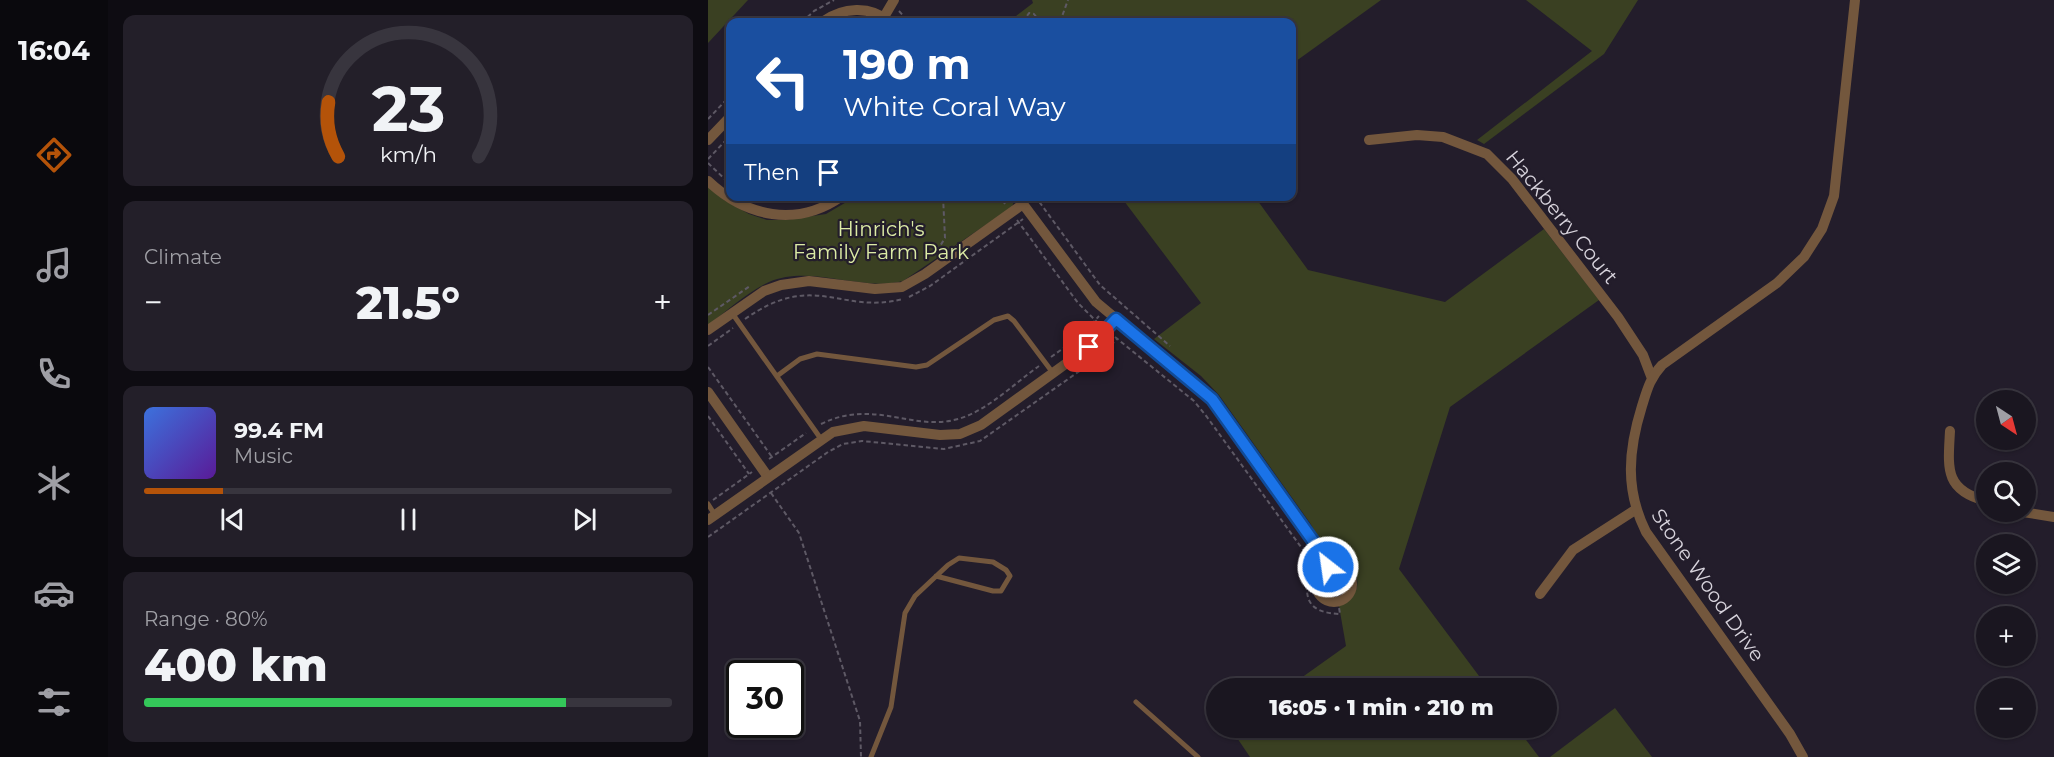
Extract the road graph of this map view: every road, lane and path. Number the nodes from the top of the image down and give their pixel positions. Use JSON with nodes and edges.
{"nodes":[{"id":1,"x":834,"y":0,"type":"edge"},
{"id":2,"x":894,"y":0,"type":"edge"},
{"id":3,"x":1068,"y":0,"type":"edge"},
{"id":4,"x":1856,"y":0,"type":"edge"},
{"id":5,"x":861,"y":4,"type":"edge"},
{"id":6,"x":806,"y":18,"type":"edge"},
{"id":7,"x":828,"y":18,"type":"edge"},
{"id":8,"x":884,"y":18,"type":"edge"},
{"id":9,"x":888,"y":18,"type":"edge"},
{"id":10,"x":1026,"y":18,"type":"edge"},
{"id":11,"x":1037,"y":18,"type":"edge"},
{"id":12,"x":1061,"y":18,"type":"edge"},
{"id":13,"x":726,"y":100,"type":"edge"},
{"id":14,"x":708,"y":119,"type":"edge"},
{"id":15,"x":726,"y":121,"type":"edge"},
{"id":16,"x":708,"y":140,"type":"edge"},
{"id":17,"x":1369,"y":140,"type":"dead end"},
{"id":18,"x":726,"y":141,"type":"edge"},
{"id":19,"x":708,"y":161,"type":"edge"},
{"id":20,"x":726,"y":180,"type":"edge"},
{"id":21,"x":708,"y":181,"type":"edge"},
{"id":22,"x":726,"y":196,"type":"edge"},
{"id":23,"x":732,"y":201,"type":"edge"},
{"id":24,"x":832,"y":201,"type":"edge"},
{"id":25,"x":943,"y":201,"type":"edge"},
{"id":26,"x":1004,"y":201,"type":"edge"},
{"id":27,"x":1019,"y":201,"type":"edge"},
{"id":28,"x":1021,"y":201,"type":"edge"},
{"id":29,"x":1039,"y":201,"type":"edge"},
{"id":30,"x":1012,"y":212,"type":"junction"},
{"id":31,"x":929,"y":256,"type":"dead end"},
{"id":32,"x":752,"y":285,"type":"dead end"},
{"id":33,"x":1114,"y":299,"type":"junction"},
{"id":34,"x":1105,"y":310,"type":"junction"},
{"id":35,"x":732,"y":313,"type":"junction"},
{"id":36,"x":708,"y":315,"type":"edge"},
{"id":37,"x":1116,"y":319,"type":"junction"},
{"id":38,"x":1096,"y":320,"type":"junction"},
{"id":39,"x":708,"y":330,"type":"edge"},
{"id":40,"x":1107,"y":330,"type":"junction"},
{"id":41,"x":1170,"y":346,"type":"dead end"},
{"id":42,"x":1044,"y":362,"type":"junction"},
{"id":43,"x":708,"y":367,"type":"edge"},
{"id":44,"x":1053,"y":373,"type":"junction"},
{"id":45,"x":777,"y":376,"type":"junction"},
{"id":46,"x":1651,"y":376,"type":"junction"},
{"id":47,"x":708,"y":392,"type":"edge"},
{"id":48,"x":708,"y":416,"type":"edge"},
{"id":49,"x":814,"y":428,"type":"junction"},
{"id":50,"x":1950,"y":431,"type":"dead end"},
{"id":51,"x":821,"y":439,"type":"junction"},
{"id":52,"x":772,"y":457,"type":"junction"},
{"id":53,"x":760,"y":465,"type":"junction"},
{"id":54,"x":749,"y":474,"type":"junction"},
{"id":55,"x":766,"y":479,"type":"junction"},
{"id":56,"x":1976,"y":499,"type":"edge"},
{"id":57,"x":708,"y":503,"type":"edge"},
{"id":58,"x":1635,"y":510,"type":"junction"},
{"id":59,"x":2036,"y":514,"type":"edge"},
{"id":60,"x":712,"y":517,"type":"edge"},
{"id":61,"x":2054,"y":517,"type":"edge"},
{"id":62,"x":1328,"y":567,"type":"junction"},
{"id":63,"x":936,"y":576,"type":"junction"},
{"id":64,"x":1540,"y":594,"type":"dead end"},
{"id":65,"x":1338,"y":601,"type":"junction"},
{"id":66,"x":1136,"y":702,"type":"dead end"},
{"id":67,"x":861,"y":757,"type":"edge"},
{"id":68,"x":871,"y":757,"type":"edge"},
{"id":69,"x":1198,"y":757,"type":"edge"},
{"id":70,"x":1803,"y":757,"type":"edge"}],
"edges":[{"from":1,"to":6,"type":"path"},
{"from":2,"to":9,"type":"street"},
{"from":3,"to":12,"type":"path"},
{"from":4,"to":46,"type":"street"},
{"from":5,"to":7,"type":"street"},
{"from":5,"to":8,"type":"street"},
{"from":10,"to":11,"type":"path"},
{"from":13,"to":14,"type":"path"},
{"from":15,"to":16,"type":"street"},
{"from":17,"to":46,"type":"street","name":"Hackberry Court"},
{"from":18,"to":19,"type":"path"},
{"from":19,"to":20,"type":"path"},
{"from":21,"to":22,"type":"street"},
{"from":23,"to":24,"type":"street"},
{"from":25,"to":31,"type":"path"},
{"from":26,"to":30,"type":"path"},
{"from":27,"to":30,"type":"street"},
{"from":28,"to":34,"type":"street"},
{"from":29,"to":33,"type":"path"},
{"from":30,"to":35,"type":"street"},
{"from":30,"to":38,"type":"path"},
{"from":32,"to":36,"type":"path"},
{"from":33,"to":34,"type":"path"},
{"from":33,"to":41,"type":"path"},
{"from":34,"to":37,"type":"street"},
{"from":34,"to":38,"type":"path"},
{"from":35,"to":39,"type":"street"},
{"from":35,"to":45,"type":"lane"},
{"from":37,"to":40,"type":"street"},
{"from":37,"to":62,"type":"street"},
{"from":38,"to":40,"type":"path"},
{"from":38,"to":42,"type":"path"},
{"from":40,"to":44,"type":"street"},
{"from":40,"to":65,"type":"path"},
{"from":42,"to":44,"type":"lane"},
{"from":42,"to":45,"type":"lane"},
{"from":42,"to":49,"type":"path"},
{"from":43,"to":52,"type":"path"},
{"from":44,"to":51,"type":"street"},
{"from":45,"to":49,"type":"lane"},
{"from":46,"to":58,"type":"street","name":"Stone Wood Drive"},
{"from":47,"to":53,"type":"street"},
{"from":48,"to":54,"type":"path"},
{"from":49,"to":51,"type":"lane"},
{"from":49,"to":52,"type":"path"},
{"from":50,"to":56,"type":"street"},
{"from":51,"to":55,"type":"street"},
{"from":52,"to":53,"type":"path"},
{"from":53,"to":54,"type":"path"},
{"from":53,"to":55,"type":"street"},
{"from":54,"to":57,"type":"path"},
{"from":55,"to":60,"type":"street"},
{"from":55,"to":67,"type":"path"},
{"from":57,"to":60,"type":"lane"},
{"from":58,"to":64,"type":"street"},
{"from":58,"to":70,"type":"street","name":"Stone Wood Drive"},
{"from":59,"to":61,"type":"street"},
{"from":62,"to":65,"type":"street"},
{"from":62,"to":65,"type":"street"},
{"from":63,"to":63,"type":"lane"},
{"from":63,"to":68,"type":"lane"},
{"from":66,"to":69,"type":"lane"}]}
